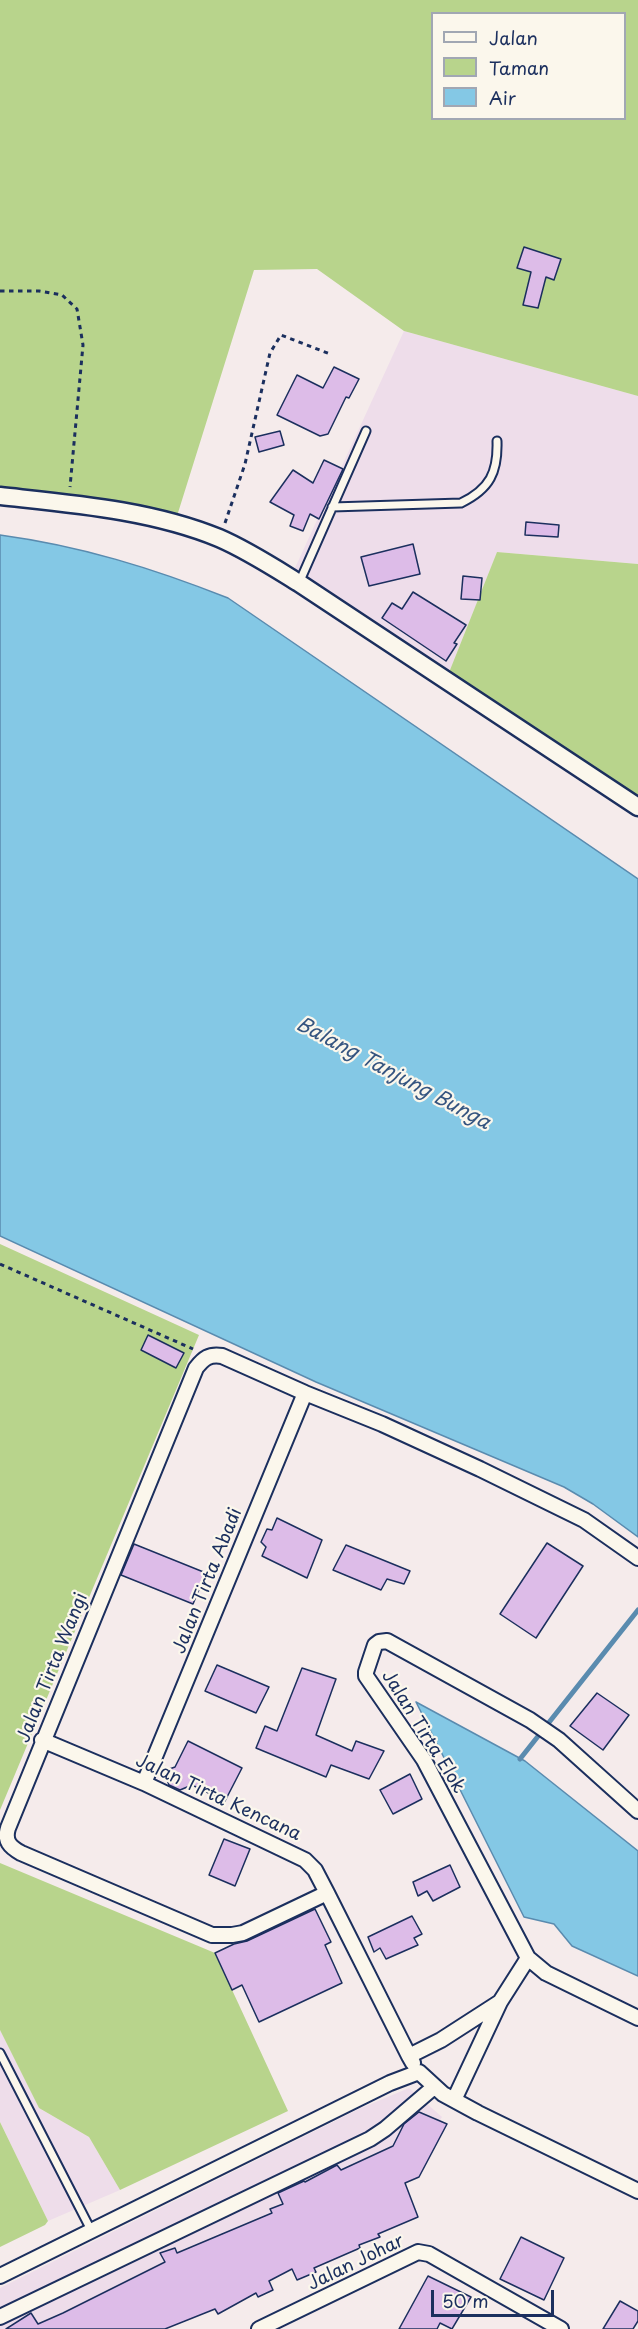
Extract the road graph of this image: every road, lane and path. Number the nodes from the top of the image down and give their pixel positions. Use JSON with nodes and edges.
{"nodes":[{"id":1,"x":0,"y":291,"type":"edge"},
{"id":2,"x":330,"y":354,"type":"dead end"},
{"id":3,"x":366,"y":431,"type":"dead end"},
{"id":4,"x":497,"y":441,"type":"dead end"},
{"id":5,"x":0,"y":496,"type":"edge"},
{"id":6,"x":69,"y":504,"type":"junction"},
{"id":7,"x":332,"y":507,"type":"junction"},
{"id":8,"x":219,"y":538,"type":"junction"},
{"id":9,"x":299,"y":584,"type":"junction"},
{"id":10,"x":638,"y":807,"type":"edge"},
{"id":11,"x":0,"y":1264,"type":"edge"},
{"id":12,"x":209,"y":1356,"type":"junction"},
{"id":13,"x":305,"y":1393,"type":"junction"},
{"id":14,"x":638,"y":1558,"type":"edge"},
{"id":15,"x":42,"y":1740,"type":"junction"},
{"id":16,"x":144,"y":1783,"type":"junction"},
{"id":17,"x":638,"y":1811,"type":"edge"},
{"id":18,"x":327,"y":1893,"type":"junction"},
{"id":19,"x":528,"y":1958,"type":"junction"},
{"id":20,"x":500,"y":2002,"type":"junction"},
{"id":21,"x":638,"y":2018,"type":"edge"},
{"id":22,"x":0,"y":2053,"type":"edge"},
{"id":23,"x":409,"y":2056,"type":"junction"},
{"id":24,"x":419,"y":2072,"type":"junction"},
{"id":25,"x":434,"y":2087,"type":"junction"},
{"id":26,"x":454,"y":2100,"type":"junction"},
{"id":27,"x":638,"y":2191,"type":"edge"},
{"id":28,"x":92,"y":2232,"type":"junction"},
{"id":29,"x":0,"y":2276,"type":"edge"},
{"id":30,"x":0,"y":2317,"type":"edge"},
{"id":31,"x":268,"y":2327,"type":"edge"},
{"id":32,"x":561,"y":2329,"type":"edge"}],
"edges":[{"from":1,"to":6,"type":"path"},
{"from":2,"to":8,"type":"path"},
{"from":3,"to":7,"type":"lane"},
{"from":4,"to":7,"type":"lane"},
{"from":5,"to":6,"type":"street"},
{"from":6,"to":8,"type":"street"},
{"from":7,"to":9,"type":"lane"},
{"from":8,"to":9,"type":"street"},
{"from":9,"to":10,"type":"street"},
{"from":11,"to":12,"type":"path"},
{"from":12,"to":13,"type":"street"},
{"from":12,"to":15,"type":"street","name":"Jalan Tirta Wangi"},
{"from":13,"to":14,"type":"street"},
{"from":13,"to":16,"type":"street","name":"Jalan Tirta Abadi"},
{"from":15,"to":16,"type":"street","name":"Jalan Tirta Kencana"},
{"from":15,"to":18,"type":"street","name":"Jalan Tirta Wangi"},
{"from":16,"to":18,"type":"street","name":"Jalan Tirta Kencana"},
{"from":17,"to":19,"type":"street","name":"Jalan Tirta Elok"},
{"from":18,"to":23,"type":"street","name":"Jalan Tirta Kencana"},
{"from":19,"to":20,"type":"street"},
{"from":19,"to":21,"type":"street","name":"Jalan Tirta Elok"},
{"from":20,"to":23,"type":"street"},
{"from":20,"to":26,"type":"street"},
{"from":22,"to":28,"type":"lane"},
{"from":23,"to":24,"type":"street","name":"Jalan Tirta Kencana"},
{"from":24,"to":25,"type":"street","name":"Jalan Tirta Kencana"},
{"from":24,"to":28,"type":"street"},
{"from":25,"to":26,"type":"street","name":"Jalan Tirta Kencana"},
{"from":25,"to":30,"type":"street"},
{"from":26,"to":27,"type":"street","name":"Jalan Tirta Kencana"},
{"from":28,"to":29,"type":"street"},
{"from":31,"to":32,"type":"street","name":"Jalan Johar"}]}
